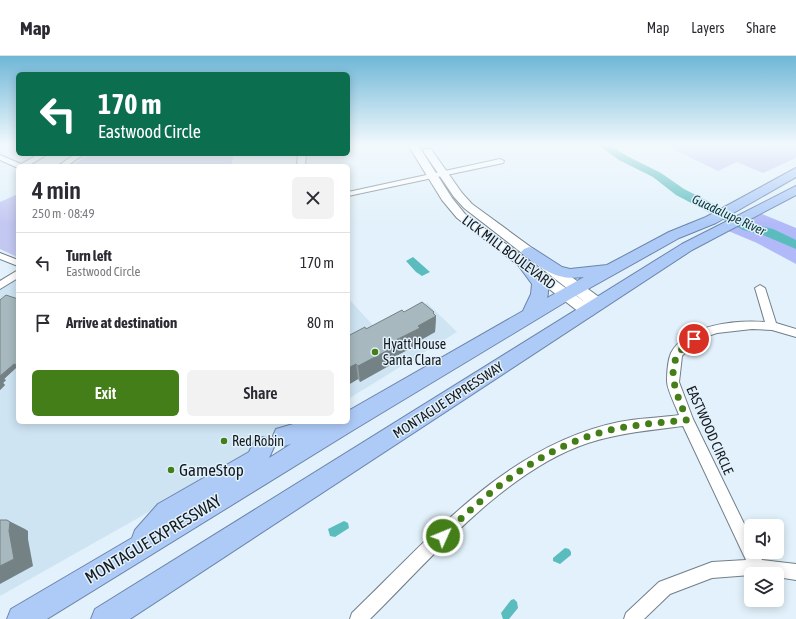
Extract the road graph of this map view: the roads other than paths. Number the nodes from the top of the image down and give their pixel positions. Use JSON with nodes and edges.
{"nodes":[{"id":1,"x":434,"y":171,"type":"edge"},
{"id":2,"x":435,"y":171,"type":"edge"},
{"id":3,"x":455,"y":171,"type":"edge"},
{"id":4,"x":796,"y":172,"type":"edge"},
{"id":5,"x":437,"y":175,"type":"junction"},
{"id":6,"x":796,"y":190,"type":"edge"},
{"id":7,"x":350,"y":194,"type":"edge"},
{"id":8,"x":718,"y":224,"type":"junction"},
{"id":9,"x":0,"y":256,"type":"edge"},
{"id":10,"x":527,"y":258,"type":"junction"},
{"id":11,"x":16,"y":262,"type":"edge"},
{"id":12,"x":614,"y":267,"type":"junction"},
{"id":13,"x":16,"y":274,"type":"edge"},
{"id":14,"x":0,"y":286,"type":"edge"},
{"id":15,"x":760,"y":288,"type":"dead end"},
{"id":16,"x":572,"y":291,"type":"junction"},
{"id":17,"x":593,"y":307,"type":"junction"},
{"id":18,"x":530,"y":316,"type":"junction"},
{"id":19,"x":772,"y":326,"type":"junction"},
{"id":20,"x":796,"y":333,"type":"edge"},
{"id":21,"x":376,"y":405,"type":"junction"},
{"id":22,"x":350,"y":412,"type":"edge"},
{"id":23,"x":687,"y":420,"type":"junction"},
{"id":24,"x":350,"y":421,"type":"edge"},
{"id":25,"x":318,"y":424,"type":"edge"},
{"id":26,"x":345,"y":424,"type":"edge"},
{"id":27,"x":284,"y":436,"type":"dead end"},
{"id":28,"x":263,"y":447,"type":"dead end"},
{"id":29,"x":134,"y":550,"type":"junction"},
{"id":30,"x":756,"y":567,"type":"edge"},
{"id":31,"x":744,"y":568,"type":"edge"},
{"id":32,"x":784,"y":570,"type":"edge"},
{"id":33,"x":796,"y":572,"type":"edge"},
{"id":34,"x":21,"y":619,"type":"edge"},
{"id":35,"x":106,"y":619,"type":"edge"},
{"id":36,"x":358,"y":619,"type":"edge"},
{"id":37,"x":632,"y":619,"type":"edge"}],
"edges":[{"from":1,"to":5,"type":"main road","name":"LICK MILL BOULEVARD"},
{"from":2,"to":5,"type":"main road","name":"LICK MILL BOULEVARD"},
{"from":3,"to":5,"type":"street"},
{"from":4,"to":8,"type":"highway","name":"MONTAGUE EXPRESSWAY"},
{"from":5,"to":7,"type":"street"},
{"from":5,"to":10,"type":"main road","name":"LICK MILL BOULEVARD"},
{"from":6,"to":8,"type":"highway","name":"MONTAGUE EXPRESSWAY"},
{"from":8,"to":12,"type":"highway","name":"MONTAGUE EXPRESSWAY"},
{"from":8,"to":17,"type":"highway","name":"MONTAGUE EXPRESSWAY"},
{"from":9,"to":11,"type":"street"},
{"from":10,"to":12,"type":"highway"},
{"from":10,"to":16,"type":"main road","name":"LICK MILL BOULEVARD"},
{"from":10,"to":18,"type":"highway"},
{"from":12,"to":16,"type":"highway","name":"MONTAGUE EXPRESSWAY"},
{"from":13,"to":14,"type":"street"},
{"from":15,"to":19,"type":"street"},
{"from":16,"to":17,"type":"main road","name":"LICK MILL BOULEVARD"},
{"from":16,"to":18,"type":"highway","name":"MONTAGUE EXPRESSWAY"},
{"from":17,"to":35,"type":"highway","name":"MONTAGUE EXPRESSWAY"},
{"from":18,"to":21,"type":"highway","name":"MONTAGUE EXPRESSWAY"},
{"from":19,"to":20,"type":"street","name":"EASTWOOD CIRCLE"},
{"from":19,"to":23,"type":"street","name":"EASTWOOD CIRCLE"},
{"from":21,"to":22,"type":"highway"},
{"from":21,"to":24,"type":"highway","name":"MONTAGUE EXPRESSWAY"},
{"from":23,"to":30,"type":"street","name":"EASTWOOD CIRCLE"},
{"from":23,"to":36,"type":"street"},
{"from":25,"to":27,"type":"highway"},
{"from":26,"to":29,"type":"highway","name":"MONTAGUE EXPRESSWAY"},
{"from":28,"to":29,"type":"highway"},
{"from":29,"to":34,"type":"highway","name":"MONTAGUE EXPRESSWAY"},
{"from":31,"to":37,"type":"street"},
{"from":32,"to":33,"type":"street"}]}
